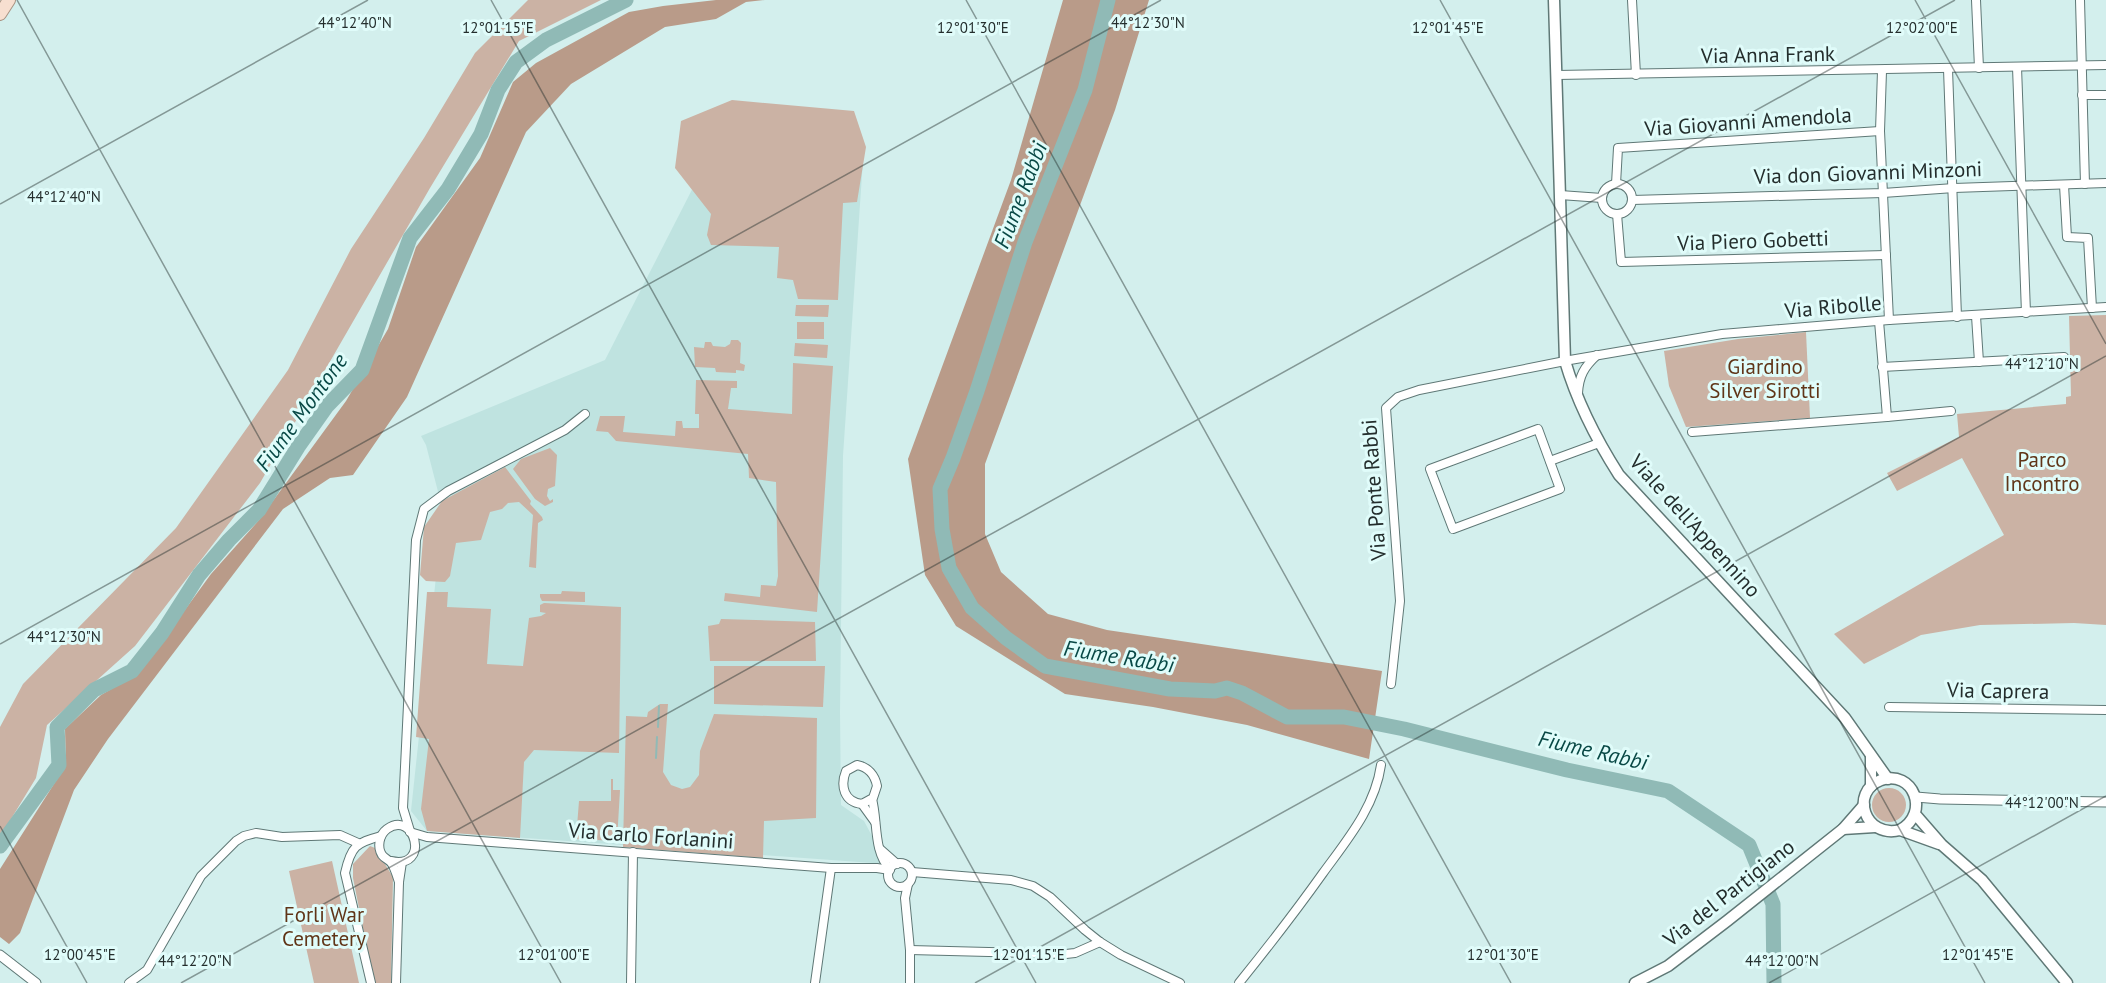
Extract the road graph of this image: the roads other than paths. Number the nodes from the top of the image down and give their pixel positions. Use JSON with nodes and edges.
{"nodes":[{"id":1,"x":9,"y":0,"type":"edge"},
{"id":2,"x":1554,"y":0,"type":"edge"},
{"id":3,"x":1632,"y":0,"type":"edge"},
{"id":4,"x":1976,"y":0,"type":"edge"},
{"id":5,"x":2080,"y":0,"type":"edge"},
{"id":6,"x":0,"y":14,"type":"edge"},
{"id":7,"x":2106,"y":65,"type":"edge"},
{"id":8,"x":2081,"y":66,"type":"junction"},
{"id":9,"x":2018,"y":67,"type":"junction"},
{"id":10,"x":1979,"y":68,"type":"junction"},
{"id":11,"x":1948,"y":69,"type":"junction"},
{"id":12,"x":1882,"y":71,"type":"junction"},
{"id":13,"x":1557,"y":75,"type":"junction"},
{"id":14,"x":1636,"y":75,"type":"junction"},
{"id":15,"x":2106,"y":94,"type":"edge"},
{"id":16,"x":2082,"y":95,"type":"junction"},
{"id":17,"x":1880,"y":131,"type":"junction"},
{"id":18,"x":2106,"y":183,"type":"edge"},
{"id":19,"x":1616,"y":184,"type":"junction"},
{"id":20,"x":2085,"y":184,"type":"junction"},
{"id":21,"x":2022,"y":185,"type":"junction"},
{"id":22,"x":2064,"y":185,"type":"junction"},
{"id":23,"x":1953,"y":188,"type":"junction"},
{"id":24,"x":1883,"y":193,"type":"junction"},
{"id":25,"x":1560,"y":195,"type":"junction"},
{"id":26,"x":1602,"y":198,"type":"junction"},
{"id":27,"x":1632,"y":200,"type":"junction"},
{"id":28,"x":1617,"y":214,"type":"junction"},
{"id":29,"x":1886,"y":255,"type":"junction"},
{"id":30,"x":2106,"y":307,"type":"edge"},
{"id":31,"x":2092,"y":308,"type":"junction"},
{"id":32,"x":2025,"y":313,"type":"junction"},
{"id":33,"x":1976,"y":316,"type":"junction"},
{"id":34,"x":1957,"y":317,"type":"junction"},
{"id":35,"x":1889,"y":320,"type":"junction"},
{"id":36,"x":1879,"y":321,"type":"junction"},
{"id":37,"x":1597,"y":355,"type":"junction"},
{"id":38,"x":2064,"y":357,"type":"dead end"},
{"id":39,"x":1565,"y":361,"type":"junction"},
{"id":40,"x":1978,"y":362,"type":"junction"},
{"id":41,"x":1882,"y":367,"type":"junction"},
{"id":42,"x":1578,"y":398,"type":"junction"},
{"id":43,"x":1952,"y":411,"type":"dead end"},
{"id":44,"x":585,"y":414,"type":"dead end"},
{"id":45,"x":1887,"y":417,"type":"junction"},
{"id":46,"x":1692,"y":432,"type":"dead end"},
{"id":47,"x":1599,"y":443,"type":"junction"},
{"id":48,"x":1550,"y":461,"type":"junction"},
{"id":49,"x":1391,"y":684,"type":"dead end"},
{"id":50,"x":1888,"y":707,"type":"dead end"},
{"id":51,"x":2106,"y":710,"type":"edge"},
{"id":52,"x":1870,"y":756,"type":"junction"},
{"id":53,"x":1381,"y":765,"type":"dead end"},
{"id":54,"x":1888,"y":779,"type":"junction"},
{"id":55,"x":1871,"y":786,"type":"junction"},
{"id":56,"x":1916,"y":797,"type":"junction"},
{"id":57,"x":872,"y":799,"type":"junction"},
{"id":58,"x":2106,"y":802,"type":"edge"},
{"id":59,"x":862,"y":804,"type":"junction"},
{"id":60,"x":1864,"y":805,"type":"junction"},
{"id":61,"x":1915,"y":814,"type":"junction"},
{"id":62,"x":405,"y":815,"type":"junction"},
{"id":63,"x":876,"y":824,"type":"junction"},
{"id":64,"x":400,"y":826,"type":"junction"},
{"id":65,"x":1875,"y":827,"type":"junction"},
{"id":66,"x":1843,"y":829,"type":"junction"},
{"id":67,"x":1900,"y":830,"type":"junction"},
{"id":68,"x":410,"y":831,"type":"junction"},
{"id":69,"x":427,"y":837,"type":"junction"},
{"id":70,"x":380,"y":840,"type":"junction"},
{"id":71,"x":415,"y":840,"type":"junction"},
{"id":72,"x":362,"y":842,"type":"junction"},
{"id":73,"x":1942,"y":845,"type":"junction"},
{"id":74,"x":633,"y":852,"type":"junction"},
{"id":75,"x":391,"y":861,"type":"junction"},
{"id":76,"x":402,"y":862,"type":"junction"},
{"id":77,"x":892,"y":867,"type":"junction"},
{"id":78,"x":831,"y":868,"type":"junction"},
{"id":79,"x":873,"y":869,"type":"junction"},
{"id":80,"x":912,"y":872,"type":"junction"},
{"id":81,"x":399,"y":882,"type":"junction"},
{"id":82,"x":893,"y":883,"type":"junction"},
{"id":83,"x":908,"y":884,"type":"junction"},
{"id":84,"x":905,"y":898,"type":"junction"},
{"id":85,"x":1085,"y":930,"type":"junction"},
{"id":86,"x":1100,"y":942,"type":"junction"},
{"id":87,"x":910,"y":950,"type":"junction"},
{"id":88,"x":1080,"y":950,"type":"junction"},
{"id":89,"x":0,"y":955,"type":"edge"},
{"id":90,"x":36,"y":983,"type":"edge"},
{"id":91,"x":129,"y":983,"type":"edge"},
{"id":92,"x":371,"y":983,"type":"edge"},
{"id":93,"x":396,"y":983,"type":"edge"},
{"id":94,"x":631,"y":983,"type":"edge"},
{"id":95,"x":815,"y":983,"type":"edge"},
{"id":96,"x":910,"y":983,"type":"edge"},
{"id":97,"x":1179,"y":983,"type":"edge"},
{"id":98,"x":1239,"y":983,"type":"edge"},
{"id":99,"x":1635,"y":983,"type":"edge"},
{"id":100,"x":2067,"y":983,"type":"edge"}],
"edges":[{"from":1,"to":6,"type":"main road"},
{"from":2,"to":13,"type":"main road","name":"Viale dell'Appennino"},
{"from":3,"to":14,"type":"street"},
{"from":4,"to":10,"type":"street"},
{"from":5,"to":8,"type":"street"},
{"from":7,"to":8,"type":"street","name":"Via Anna Frank"},
{"from":8,"to":9,"type":"street","name":"Via Anna Frank"},
{"from":8,"to":16,"type":"street"},
{"from":9,"to":10,"type":"street","name":"Via Anna Frank"},
{"from":9,"to":21,"type":"street"},
{"from":10,"to":11,"type":"street","name":"Via Anna Frank"},
{"from":11,"to":12,"type":"street","name":"Via Anna Frank"},
{"from":11,"to":23,"type":"street"},
{"from":12,"to":14,"type":"street","name":"Via Anna Frank"},
{"from":12,"to":17,"type":"street"},
{"from":13,"to":14,"type":"street","name":"Via Anna Frank"},
{"from":13,"to":25,"type":"main road","name":"Viale dell'Appennino"},
{"from":15,"to":16,"type":"street"},
{"from":16,"to":20,"type":"street"},
{"from":17,"to":19,"type":"street","name":"Via Giovanni Amendola"},
{"from":17,"to":24,"type":"street"},
{"from":18,"to":20,"type":"street","name":"Via don Giovanni Minzoni"},
{"from":19,"to":26,"type":"street"},
{"from":19,"to":27,"type":"street"},
{"from":20,"to":22,"type":"street","name":"Via don Giovanni Minzoni"},
{"from":21,"to":22,"type":"street","name":"Via don Giovanni Minzoni"},
{"from":21,"to":23,"type":"street","name":"Via don Giovanni Minzoni"},
{"from":21,"to":32,"type":"street"},
{"from":22,"to":31,"type":"street"},
{"from":23,"to":24,"type":"street","name":"Via don Giovanni Minzoni"},
{"from":23,"to":34,"type":"street"},
{"from":24,"to":27,"type":"street","name":"Via don Giovanni Minzoni"},
{"from":24,"to":29,"type":"street"},
{"from":25,"to":26,"type":"street"},
{"from":25,"to":39,"type":"main road","name":"Viale dell'Appennino"},
{"from":26,"to":28,"type":"street"},
{"from":27,"to":28,"type":"street"},
{"from":28,"to":29,"type":"street","name":"Via Piero Gobetti"},
{"from":29,"to":35,"type":"street"},
{"from":30,"to":31,"type":"street","name":"Via Ribolle"},
{"from":31,"to":32,"type":"street","name":"Via Ribolle"},
{"from":32,"to":33,"type":"street","name":"Via Ribolle"},
{"from":33,"to":34,"type":"street","name":"Via Ribolle"},
{"from":33,"to":40,"type":"street"},
{"from":34,"to":35,"type":"street","name":"Via Ribolle"},
{"from":35,"to":36,"type":"street","name":"Via Ribolle"},
{"from":36,"to":37,"type":"street","name":"Via Ribolle"},
{"from":36,"to":41,"type":"street"},
{"from":37,"to":39,"type":"street","name":"Via Ribolle"},
{"from":37,"to":42,"type":"street"},
{"from":38,"to":40,"type":"street"},
{"from":39,"to":42,"type":"main road","name":"Viale dell'Appennino"},
{"from":39,"to":49,"type":"street","name":"Via Ponte Rabbi"},
{"from":40,"to":41,"type":"street"},
{"from":41,"to":45,"type":"street"},
{"from":42,"to":47,"type":"main road","name":"Viale dell'Appennino"},
{"from":43,"to":45,"type":"street"},
{"from":44,"to":62,"type":"street"},
{"from":45,"to":46,"type":"street"},
{"from":47,"to":48,"type":"street"},
{"from":47,"to":52,"type":"main road","name":"Viale dell'Appennino"},
{"from":48,"to":48,"type":"street"},
{"from":50,"to":51,"type":"street","name":"Via Caprera"},
{"from":52,"to":54,"type":"main road","name":"Viale dell'Appennino"},
{"from":52,"to":55,"type":"main road"},
{"from":53,"to":98,"type":"street"},
{"from":54,"to":55,"type":"main road"},
{"from":54,"to":56,"type":"main road","name":"Viale dell'Appennino"},
{"from":55,"to":60,"type":"main road"},
{"from":56,"to":58,"type":"street"},
{"from":56,"to":61,"type":"main road"},
{"from":57,"to":59,"type":"street"},
{"from":57,"to":59,"type":"street"},
{"from":57,"to":63,"type":"street"},
{"from":59,"to":63,"type":"street"},
{"from":60,"to":65,"type":"main road"},
{"from":60,"to":66,"type":"main road","name":"Via del Partigiano"},
{"from":61,"to":67,"type":"main road"},
{"from":61,"to":73,"type":"main road"},
{"from":62,"to":64,"type":"street"},
{"from":62,"to":68,"type":"street"},
{"from":63,"to":77,"type":"street"},
{"from":64,"to":68,"type":"street"},
{"from":64,"to":70,"type":"street"},
{"from":65,"to":66,"type":"main road"},
{"from":65,"to":67,"type":"main road"},
{"from":66,"to":99,"type":"main road","name":"Via del Partigiano"},
{"from":67,"to":73,"type":"main road"},
{"from":68,"to":69,"type":"street"},
{"from":68,"to":71,"type":"street"},
{"from":69,"to":71,"type":"street"},
{"from":69,"to":74,"type":"street","name":"Via Carlo Forlanini"},
{"from":70,"to":72,"type":"street"},
{"from":70,"to":75,"type":"street"},
{"from":71,"to":76,"type":"street"},
{"from":72,"to":91,"type":"street"},
{"from":72,"to":92,"type":"street"},
{"from":73,"to":100,"type":"main road"},
{"from":74,"to":78,"type":"street","name":"Via Carlo Forlanini"},
{"from":74,"to":94,"type":"street"},
{"from":75,"to":76,"type":"street"},
{"from":75,"to":81,"type":"street"},
{"from":76,"to":81,"type":"street"},
{"from":77,"to":79,"type":"street","name":"Via Carlo Forlanini"},
{"from":77,"to":80,"type":"street"},
{"from":77,"to":82,"type":"street"},
{"from":78,"to":79,"type":"street","name":"Via Carlo Forlanini"},
{"from":78,"to":95,"type":"street"},
{"from":79,"to":82,"type":"street"},
{"from":80,"to":83,"type":"street"},
{"from":80,"to":85,"type":"street"},
{"from":81,"to":93,"type":"street"},
{"from":82,"to":83,"type":"street"},
{"from":82,"to":84,"type":"street"},
{"from":83,"to":84,"type":"street"},
{"from":84,"to":87,"type":"street"},
{"from":85,"to":86,"type":"street"},
{"from":85,"to":88,"type":"street"},
{"from":86,"to":88,"type":"street"},
{"from":86,"to":97,"type":"street"},
{"from":87,"to":88,"type":"street"},
{"from":87,"to":96,"type":"street"},
{"from":89,"to":90,"type":"street"}]}
